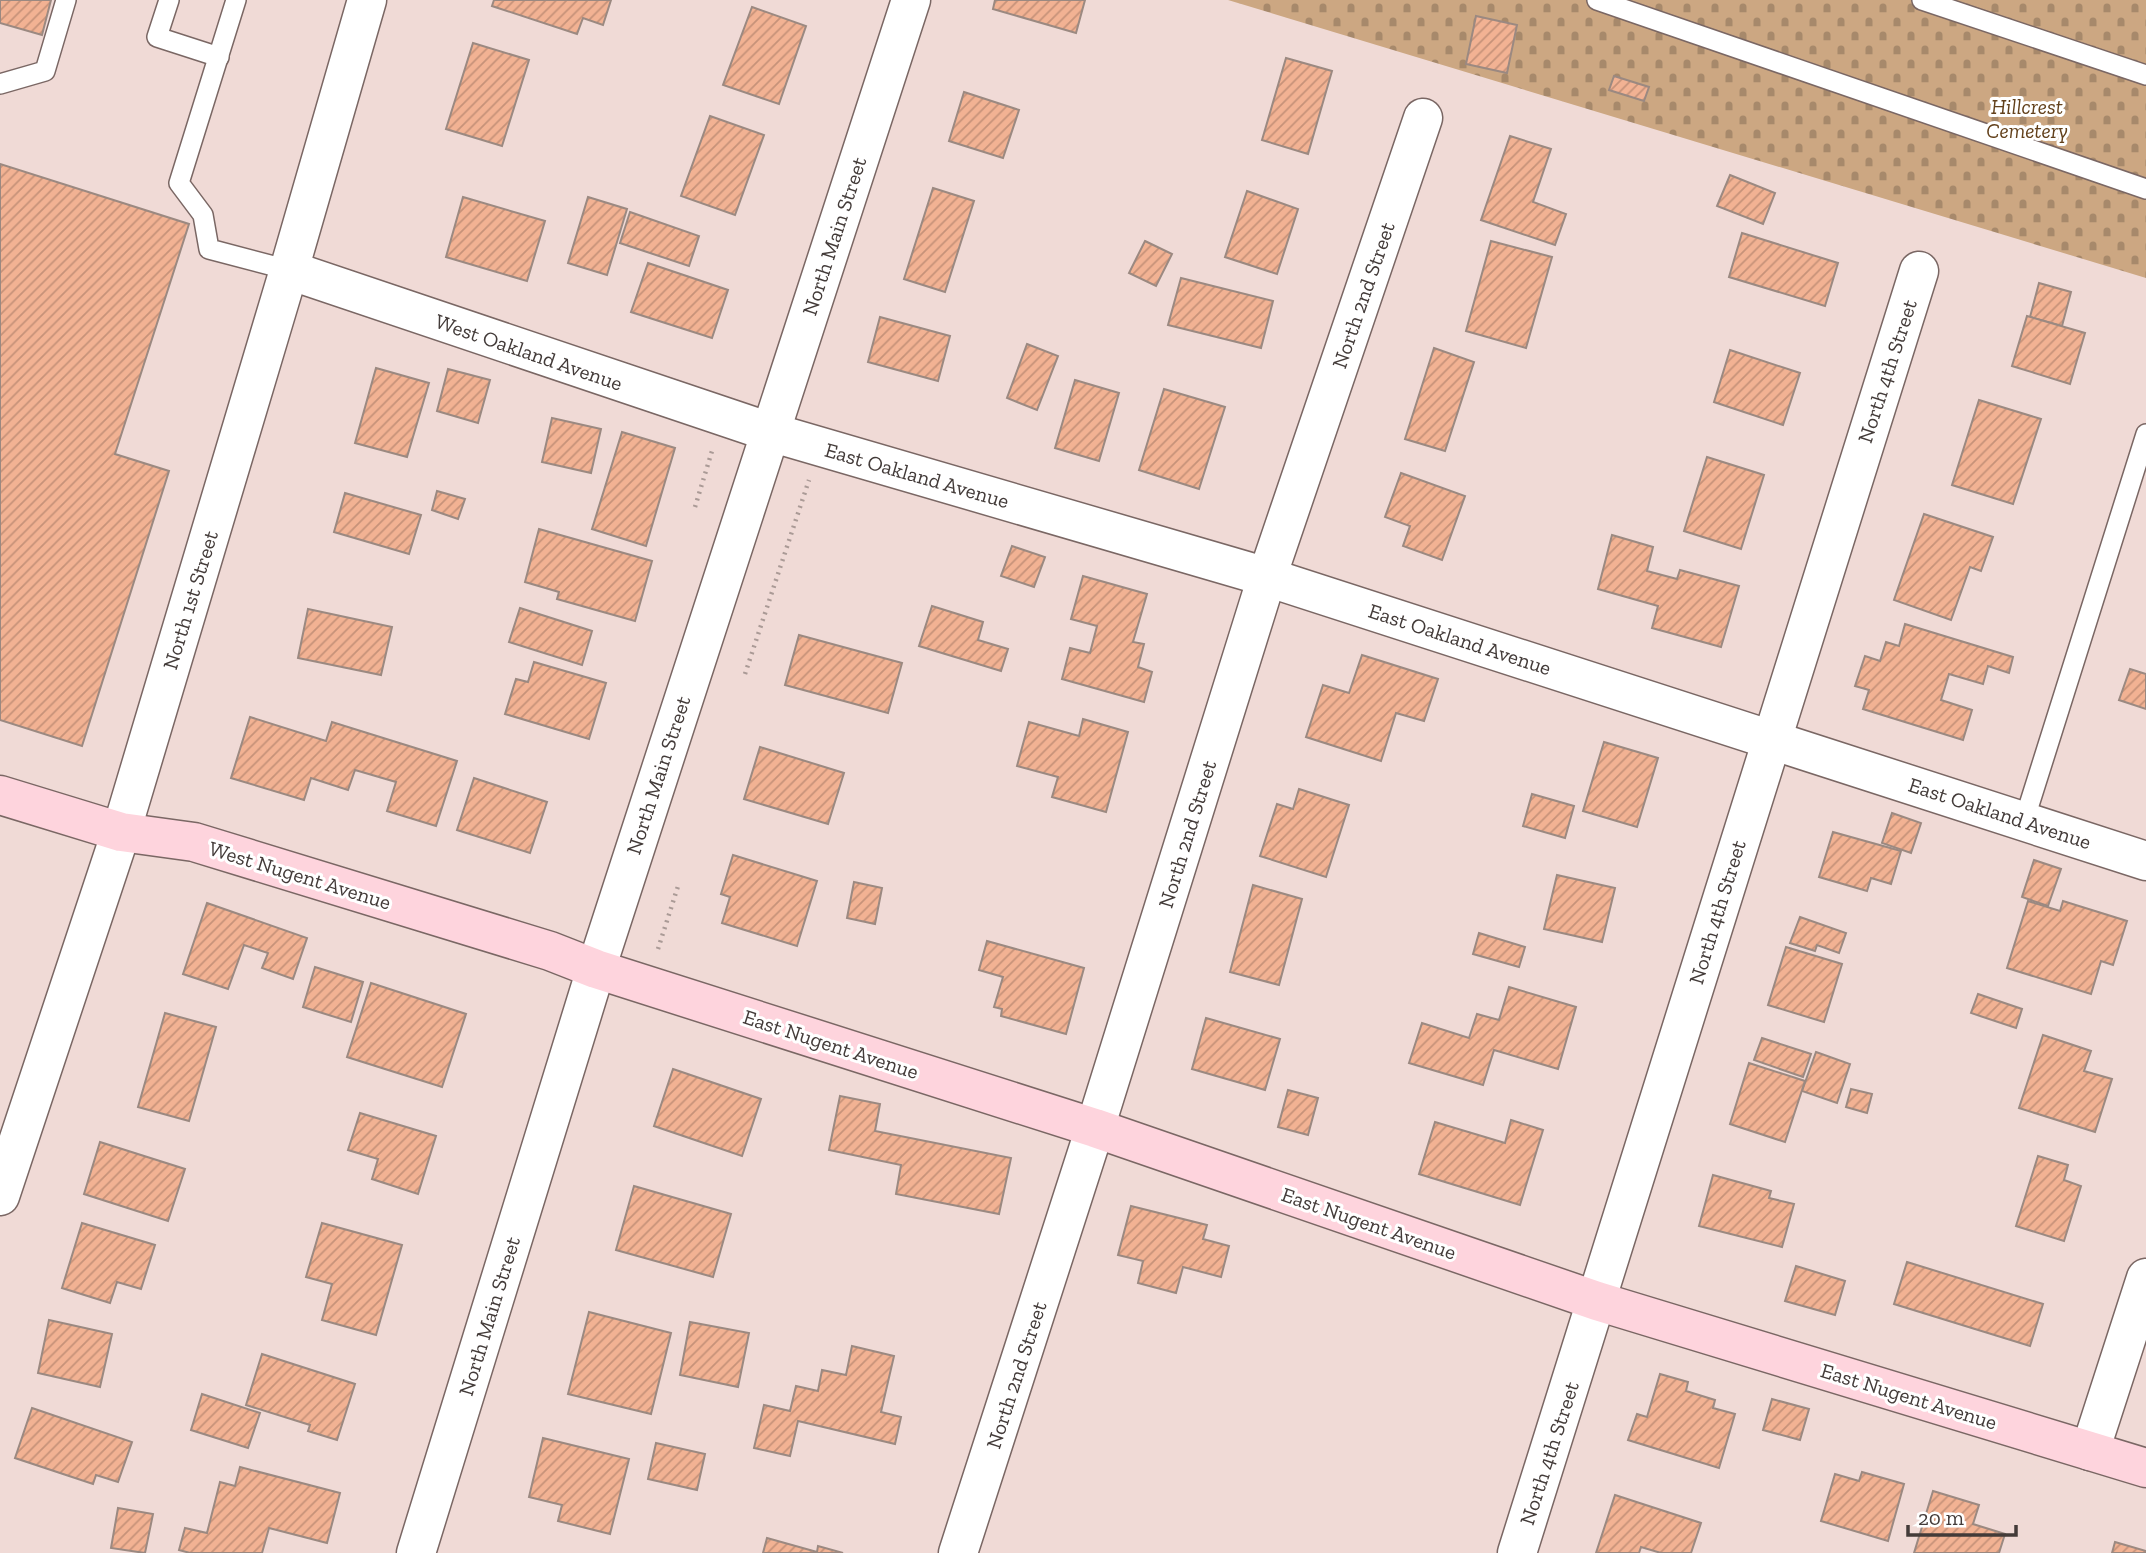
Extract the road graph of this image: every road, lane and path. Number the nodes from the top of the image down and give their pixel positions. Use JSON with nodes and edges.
{"nodes":[{"id":1,"x":66,"y":0,"type":"edge"},
{"id":2,"x":169,"y":0,"type":"edge"},
{"id":3,"x":236,"y":0,"type":"edge"},
{"id":4,"x":367,"y":0,"type":"edge"},
{"id":5,"x":911,"y":0,"type":"edge"},
{"id":6,"x":1597,"y":0,"type":"edge"},
{"id":7,"x":1922,"y":0,"type":"edge"},
{"id":8,"x":219,"y":57,"type":"junction"},
{"id":9,"x":2146,"y":75,"type":"edge"},
{"id":10,"x":0,"y":84,"type":"edge"},
{"id":11,"x":1423,"y":118,"type":"dead end"},
{"id":12,"x":2146,"y":189,"type":"edge"},
{"id":13,"x":289,"y":271,"type":"junction"},
{"id":14,"x":1919,"y":271,"type":"dead end"},
{"id":15,"x":770,"y":432,"type":"junction"},
{"id":16,"x":2146,"y":434,"type":"edge"},
{"id":17,"x":715,"y":443,"type":"dead end"},
{"id":18,"x":813,"y":470,"type":"dead end"},
{"id":19,"x":695,"y":507,"type":"dead end"},
{"id":20,"x":1267,"y":577,"type":"junction"},
{"id":21,"x":745,"y":674,"type":"dead end"},
{"id":22,"x":1770,"y":738,"type":"junction"},
{"id":23,"x":0,"y":795,"type":"edge"},
{"id":24,"x":2024,"y":821,"type":"junction"},
{"id":25,"x":121,"y":832,"type":"junction"},
{"id":26,"x":2146,"y":861,"type":"edge"},
{"id":27,"x":678,"y":883,"type":"dead end"},
{"id":28,"x":655,"y":961,"type":"dead end"},
{"id":29,"x":596,"y":969,"type":"junction"},
{"id":30,"x":1095,"y":1128,"type":"junction"},
{"id":31,"x":0,"y":1196,"type":"edge"},
{"id":32,"x":2146,"y":1278,"type":"edge"},
{"id":33,"x":1597,"y":1301,"type":"junction"},
{"id":34,"x":2090,"y":1451,"type":"junction"},
{"id":35,"x":2146,"y":1468,"type":"edge"},
{"id":36,"x":416,"y":1553,"type":"edge"},
{"id":37,"x":958,"y":1553,"type":"edge"},
{"id":38,"x":1517,"y":1553,"type":"edge"}],
"edges":[{"from":1,"to":10,"type":"lane"},
{"from":2,"to":8,"type":"lane"},
{"from":3,"to":8,"type":"lane"},
{"from":4,"to":13,"type":"street","name":"North 1st Street"},
{"from":5,"to":15,"type":"street","name":"North Main Street"},
{"from":6,"to":12,"type":"lane"},
{"from":7,"to":9,"type":"lane"},
{"from":8,"to":13,"type":"lane"},
{"from":11,"to":20,"type":"street","name":"North 2nd Street"},
{"from":13,"to":15,"type":"street","name":"West Oakland Avenue"},
{"from":13,"to":25,"type":"street","name":"North 1st Street"},
{"from":14,"to":22,"type":"street","name":"North 4th Street"},
{"from":15,"to":20,"type":"street","name":"East Oakland Avenue"},
{"from":15,"to":29,"type":"street","name":"North Main Street"},
{"from":16,"to":24,"type":"lane"},
{"from":17,"to":19,"type":"path"},
{"from":18,"to":21,"type":"path"},
{"from":20,"to":22,"type":"street","name":"East Oakland Avenue"},
{"from":20,"to":30,"type":"street","name":"North 2nd Street"},
{"from":22,"to":24,"type":"street","name":"East Oakland Avenue"},
{"from":22,"to":33,"type":"street","name":"North 4th Street"},
{"from":23,"to":25,"type":"street","name":"West Nugent Avenue"},
{"from":24,"to":26,"type":"street","name":"East Oakland Avenue"},
{"from":25,"to":29,"type":"street","name":"West Nugent Avenue"},
{"from":25,"to":31,"type":"street","name":"North 1st Street"},
{"from":27,"to":28,"type":"path"},
{"from":29,"to":30,"type":"street","name":"East Nugent Avenue"},
{"from":29,"to":36,"type":"street","name":"North Main Street"},
{"from":30,"to":33,"type":"street","name":"East Nugent Avenue"},
{"from":30,"to":37,"type":"street","name":"North 2nd Street"},
{"from":32,"to":34,"type":"street"},
{"from":33,"to":34,"type":"street","name":"East Nugent Avenue"},
{"from":33,"to":38,"type":"street","name":"North 4th Street"},
{"from":34,"to":35,"type":"street","name":"East Nugent Avenue"}]}
